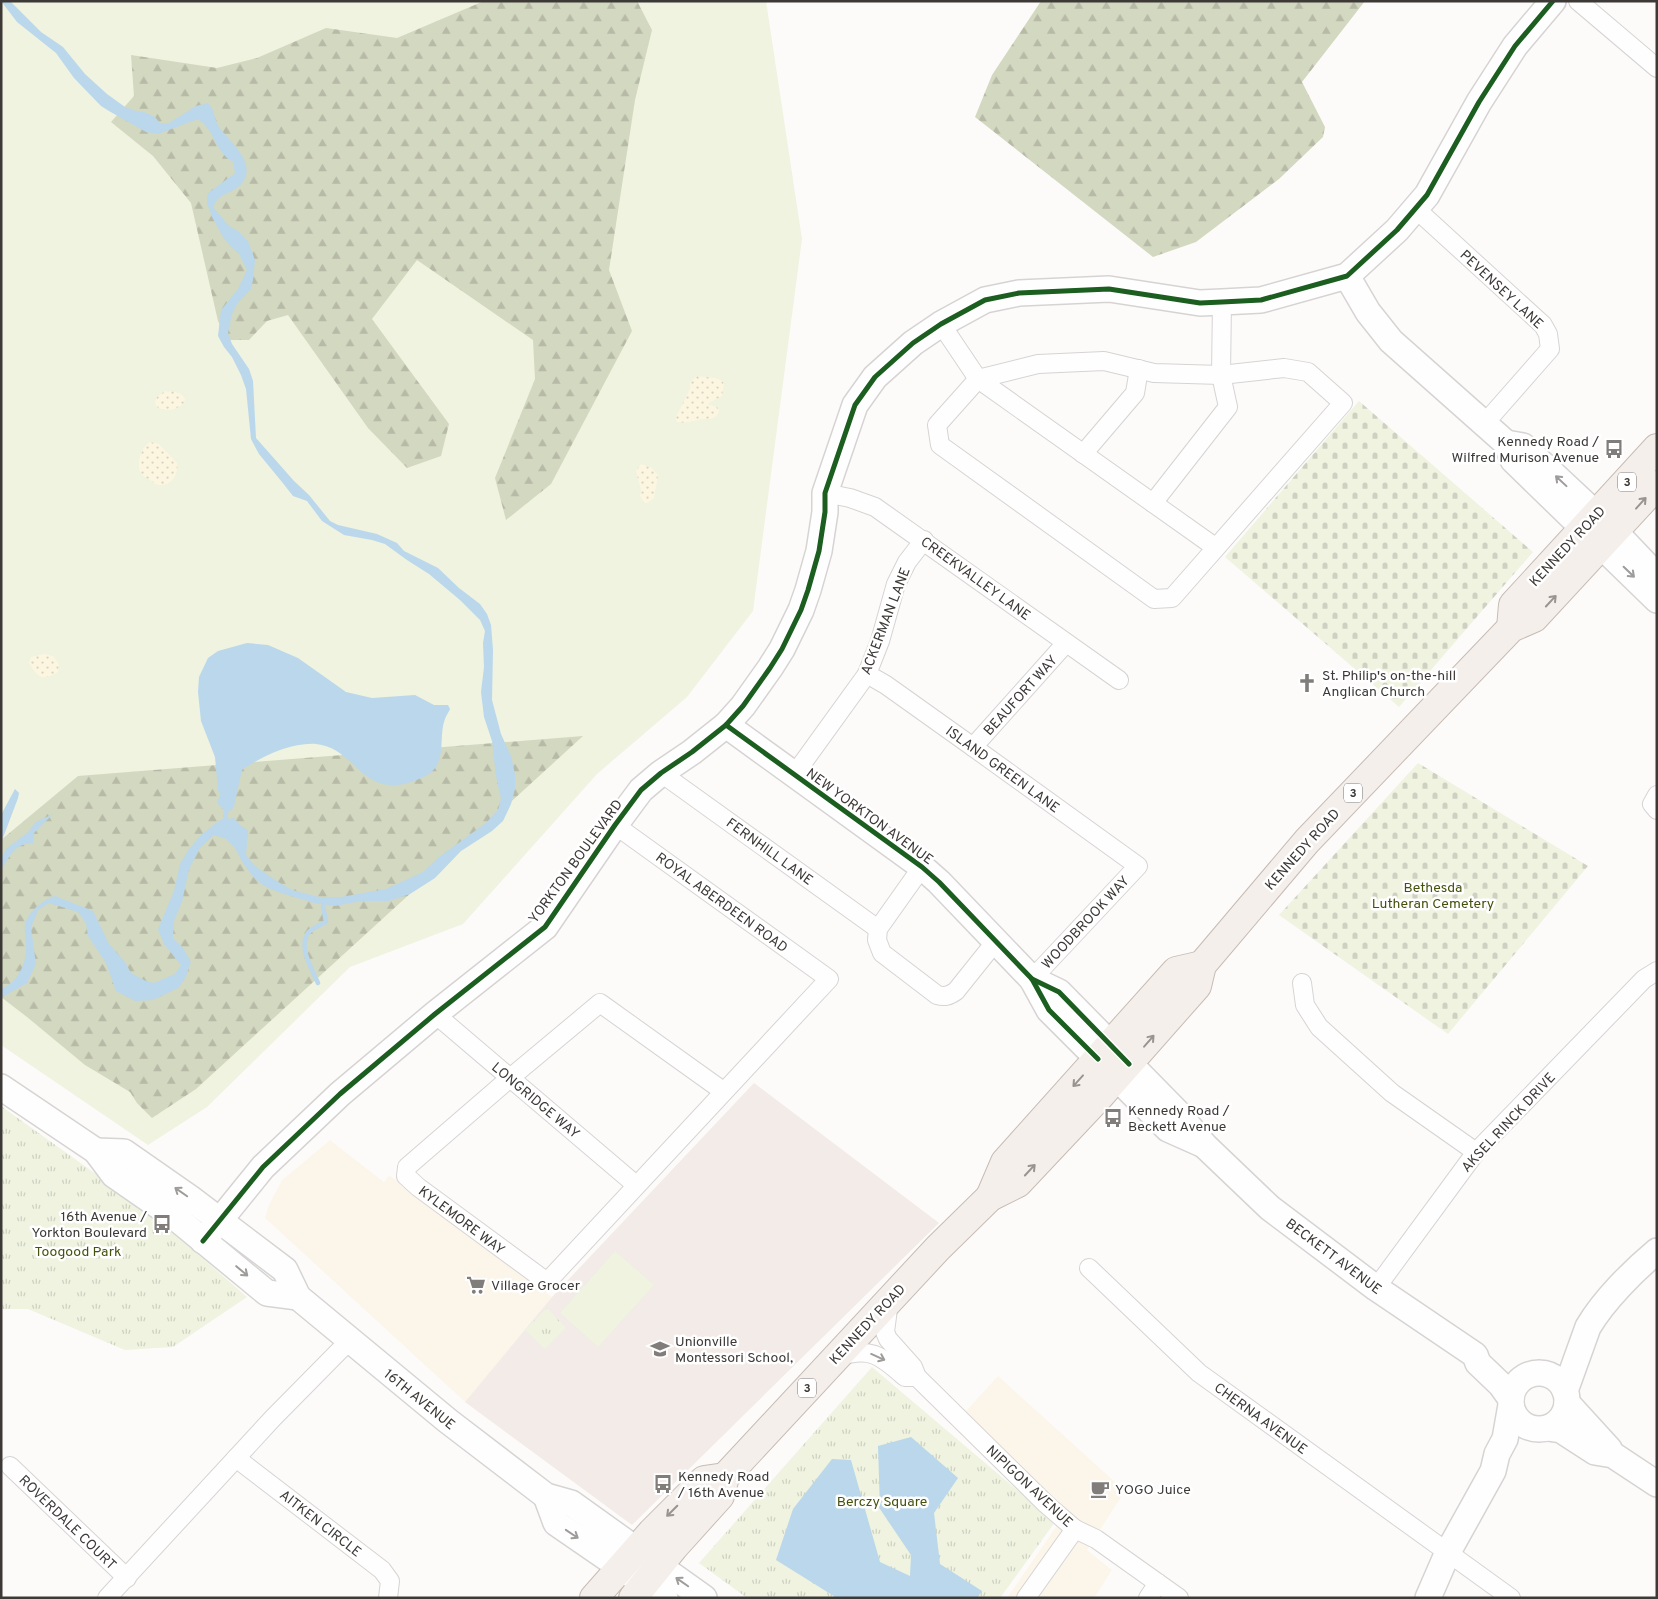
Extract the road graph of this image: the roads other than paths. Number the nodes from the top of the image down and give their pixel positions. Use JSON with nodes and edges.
{"nodes":[{"id":1,"x":1553,"y":1,"type":"edge"},
{"id":2,"x":1578,"y":1,"type":"edge"},
{"id":3,"x":1657,"y":68,"type":"edge"},
{"id":4,"x":1416,"y":209,"type":"junction"},
{"id":5,"x":1347,"y":276,"type":"junction"},
{"id":6,"x":1222,"y":302,"type":"junction"},
{"id":7,"x":941,"y":324,"type":"junction"},
{"id":8,"x":1139,"y":369,"type":"junction"},
{"id":9,"x":1221,"y":374,"type":"junction"},
{"id":10,"x":978,"y":379,"type":"junction"},
{"id":11,"x":1485,"y":422,"type":"junction"},
{"id":12,"x":1657,"y":448,"type":"edge"},
{"id":13,"x":1083,"y":454,"type":"junction"},
{"id":14,"x":1657,"y":485,"type":"edge"},
{"id":15,"x":825,"y":493,"type":"junction"},
{"id":16,"x":1153,"y":503,"type":"junction"},
{"id":17,"x":1599,"y":530,"type":"junction"},
{"id":18,"x":924,"y":540,"type":"junction"},
{"id":19,"x":1215,"y":547,"type":"junction"},
{"id":20,"x":1657,"y":576,"type":"edge"},
{"id":21,"x":1657,"y":600,"type":"edge"},
{"id":22,"x":1066,"y":643,"type":"junction"},
{"id":23,"x":867,"y":674,"type":"junction"},
{"id":24,"x":1119,"y":680,"type":"dead end"},
{"id":25,"x":726,"y":725,"type":"junction"},
{"id":26,"x":973,"y":747,"type":"junction"},
{"id":27,"x":661,"y":773,"type":"junction"},
{"id":28,"x":794,"y":775,"type":"junction"},
{"id":29,"x":1657,"y":795,"type":"edge"},
{"id":30,"x":1657,"y":810,"type":"edge"},
{"id":31,"x":614,"y":826,"type":"junction"},
{"id":32,"x":1138,"y":866,"type":"joint"},
{"id":33,"x":922,"y":867,"type":"junction"},
{"id":34,"x":878,"y":929,"type":"junction"},
{"id":35,"x":996,"y":941,"type":"junction"},
{"id":36,"x":1202,"y":965,"type":"junction"},
{"id":37,"x":1657,"y":971,"type":"edge"},
{"id":38,"x":829,"y":979,"type":"joint"},
{"id":39,"x":1032,"y":979,"type":"junction"},
{"id":40,"x":1302,"y":983,"type":"dead end"},
{"id":41,"x":435,"y":1014,"type":"junction"},
{"id":42,"x":1104,"y":1052,"type":"junction"},
{"id":43,"x":1123,"y":1071,"type":"junction"},
{"id":44,"x":510,"y":1078,"type":"junction"},
{"id":45,"x":1,"y":1087,"type":"edge"},
{"id":46,"x":723,"y":1091,"type":"junction"},
{"id":47,"x":96,"y":1151,"type":"junction"},
{"id":48,"x":1476,"y":1152,"type":"junction"},
{"id":49,"x":636,"y":1185,"type":"junction"},
{"id":50,"x":990,"y":1197,"type":"junction"},
{"id":51,"x":220,"y":1221,"type":"junction"},
{"id":52,"x":204,"y":1241,"type":"junction"},
{"id":53,"x":1657,"y":1251,"type":"edge"},
{"id":54,"x":1088,"y":1268,"type":"dead end"},
{"id":55,"x":1376,"y":1288,"type":"junction"},
{"id":56,"x":298,"y":1297,"type":"junction"},
{"id":57,"x":889,"y":1300,"type":"junction"},
{"id":58,"x":1588,"y":1327,"type":"junction"},
{"id":59,"x":349,"y":1341,"type":"junction"},
{"id":60,"x":1474,"y":1355,"type":"junction"},
{"id":61,"x":836,"y":1358,"type":"junction"},
{"id":62,"x":1538,"y":1373,"type":"junction"},
{"id":63,"x":916,"y":1377,"type":"junction"},
{"id":64,"x":1566,"y":1397,"type":"junction"},
{"id":65,"x":1511,"y":1402,"type":"junction"},
{"id":66,"x":1546,"y":1428,"type":"junction"},
{"id":67,"x":1613,"y":1455,"type":"junction"},
{"id":68,"x":236,"y":1458,"type":"junction"},
{"id":69,"x":10,"y":1466,"type":"dead end"},
{"id":70,"x":1494,"y":1471,"type":"junction"},
{"id":71,"x":725,"y":1477,"type":"junction"},
{"id":72,"x":1657,"y":1484,"type":"edge"},
{"id":73,"x":1075,"y":1528,"type":"junction"},
{"id":74,"x":1448,"y":1552,"type":"junction"},
{"id":75,"x":629,"y":1558,"type":"junction"},
{"id":76,"x":126,"y":1578,"type":"junction"},
{"id":77,"x":1158,"y":1583,"type":"junction"},
{"id":78,"x":651,"y":1586,"type":"edge"},
{"id":79,"x":107,"y":1598,"type":"edge"},
{"id":80,"x":388,"y":1598,"type":"edge"},
{"id":81,"x":594,"y":1598,"type":"edge"},
{"id":82,"x":704,"y":1598,"type":"edge"},
{"id":83,"x":1026,"y":1598,"type":"edge"},
{"id":84,"x":1148,"y":1598,"type":"edge"},
{"id":85,"x":1179,"y":1598,"type":"edge"},
{"id":86,"x":1428,"y":1598,"type":"edge"},
{"id":87,"x":1511,"y":1598,"type":"edge"}],
"edges":[{"from":1,"to":4,"type":"street","name":"YORKTON BOULEVARD"},
{"from":2,"to":3,"type":"street"},
{"from":4,"to":5,"type":"street","name":"YORKTON BOULEVARD"},
{"from":4,"to":11,"type":"street","name":"PEVENSEY LANE"},
{"from":5,"to":6,"type":"street","name":"YORKTON BOULEVARD"},
{"from":5,"to":11,"type":"street"},
{"from":6,"to":7,"type":"street","name":"YORKTON BOULEVARD"},
{"from":6,"to":9,"type":"street"},
{"from":7,"to":10,"type":"street"},
{"from":7,"to":15,"type":"street","name":"YORKTON BOULEVARD"},
{"from":8,"to":9,"type":"street"},
{"from":8,"to":10,"type":"street"},
{"from":8,"to":13,"type":"street"},
{"from":9,"to":16,"type":"street"},
{"from":9,"to":19,"type":"street"},
{"from":10,"to":13,"type":"street"},
{"from":10,"to":19,"type":"street"},
{"from":11,"to":17,"type":"street"},
{"from":12,"to":17,"type":"main road","name":"KENNEDY ROAD","number":"3"},
{"from":13,"to":16,"type":"street"},
{"from":17,"to":14,"type":"main road","name":"KENNEDY ROAD","number":"3","one_way":true},
{"from":15,"to":18,"type":"street","name":"CREEKVALLEY LANE"},
{"from":15,"to":25,"type":"street","name":"YORKTON BOULEVARD"},
{"from":16,"to":19,"type":"street"},
{"from":17,"to":20,"type":"street"},
{"from":17,"to":21,"type":"street","one_way":true},
{"from":17,"to":36,"type":"main road","name":"KENNEDY ROAD","number":"3"},
{"from":18,"to":22,"type":"street","name":"CREEKVALLEY LANE"},
{"from":18,"to":23,"type":"street","name":"ACKERMAN LANE"},
{"from":22,"to":24,"type":"street","name":"CREEKVALLEY LANE"},
{"from":22,"to":26,"type":"street","name":"BEAUFORT WAY"},
{"from":23,"to":26,"type":"street","name":"ISLAND GREEN LANE"},
{"from":23,"to":28,"type":"street","name":"ACKERMAN LANE"},
{"from":25,"to":27,"type":"street","name":"YORKTON BOULEVARD"},
{"from":25,"to":28,"type":"street","name":"NEW YORKTON AVENUE"},
{"from":26,"to":32,"type":"street","name":"ISLAND GREEN LANE"},
{"from":27,"to":31,"type":"street","name":"YORKTON BOULEVARD"},
{"from":27,"to":34,"type":"street","name":"FERNHILL LANE"},
{"from":28,"to":33,"type":"street","name":"NEW YORKTON AVENUE"},
{"from":29,"to":30,"type":"street"},
{"from":31,"to":38,"type":"street","name":"ROYAL ABERDEEN ROAD"},
{"from":31,"to":41,"type":"street","name":"YORKTON BOULEVARD"},
{"from":32,"to":39,"type":"street","name":"WOODBROOK WAY"},
{"from":33,"to":34,"type":"street"},
{"from":33,"to":35,"type":"street","name":"NEW YORKTON AVENUE"},
{"from":34,"to":35,"type":"street"},
{"from":35,"to":39,"type":"street","name":"NEW YORKTON AVENUE"},
{"from":36,"to":42,"type":"main road","name":"KENNEDY ROAD","number":"3"},
{"from":43,"to":36,"type":"main road","name":"KENNEDY ROAD","number":"3","one_way":true},
{"from":37,"to":48,"type":"street","name":"AKSEL RINCK DRIVE"},
{"from":38,"to":46,"type":"street","name":"KYLEMORE WAY"},
{"from":39,"to":42,"type":"street","name":"NEW YORKTON AVENUE"},
{"from":40,"to":48,"type":"street"},
{"from":41,"to":44,"type":"street","name":"LONGRIDGE WAY"},
{"from":41,"to":51,"type":"street","name":"YORKTON BOULEVARD"},
{"from":42,"to":43,"type":"street","name":"NEW YORKTON AVENUE"},
{"from":42,"to":50,"type":"main road","name":"KENNEDY ROAD","number":"3","one_way":true},
{"from":50,"to":43,"type":"main road","name":"KENNEDY ROAD","number":"3","one_way":true},
{"from":43,"to":55,"type":"street","name":"BECKETT AVENUE"},
{"from":44,"to":46,"type":"street","name":"KYLEMORE WAY"},
{"from":44,"to":49,"type":"street","name":"LONGRIDGE WAY"},
{"from":44,"to":49,"type":"street","name":"KYLEMORE WAY"},
{"from":45,"to":47,"type":"street"},
{"from":46,"to":49,"type":"street","name":"KYLEMORE WAY"},
{"from":51,"to":47,"type":"street","name":"16TH AVENUE","one_way":true},
{"from":47,"to":52,"type":"street"},
{"from":48,"to":55,"type":"street","name":"AKSEL RINCK DRIVE"},
{"from":50,"to":57,"type":"main road","name":"KENNEDY ROAD","number":"3"},
{"from":51,"to":52,"type":"street","name":"YORKTON BOULEVARD"},
{"from":51,"to":56,"type":"street","name":"16TH AVENUE"},
{"from":52,"to":56,"type":"street","one_way":true},
{"from":53,"to":58,"type":"street"},
{"from":54,"to":74,"type":"street","name":"CHERNA AVENUE"},
{"from":55,"to":60,"type":"street","name":"BECKETT AVENUE"},
{"from":56,"to":59,"type":"street","name":"16TH AVENUE"},
{"from":57,"to":61,"type":"main road","name":"KENNEDY ROAD","number":"3"},
{"from":57,"to":63,"type":"street","name":"NIPIGON AVENUE"},
{"from":58,"to":62,"type":"street"},
{"from":58,"to":64,"type":"street"},
{"from":59,"to":68,"type":"street"},
{"from":59,"to":75,"type":"street","name":"16TH AVENUE"},
{"from":60,"to":62,"type":"street","name":"BECKETT AVENUE"},
{"from":60,"to":65,"type":"street","name":"BECKETT AVENUE"},
{"from":61,"to":63,"type":"street","name":"NIPIGON AVENUE","one_way":true},
{"from":61,"to":71,"type":"main road","name":"KENNEDY ROAD","number":"3"},
{"from":62,"to":64,"type":"street"},
{"from":62,"to":65,"type":"street"},
{"from":63,"to":73,"type":"street","name":"NIPIGON AVENUE"},
{"from":64,"to":66,"type":"street"},
{"from":64,"to":67,"type":"street"},
{"from":65,"to":66,"type":"street"},
{"from":65,"to":70,"type":"street"},
{"from":66,"to":67,"type":"street"},
{"from":66,"to":70,"type":"street"},
{"from":67,"to":72,"type":"street"},
{"from":68,"to":76,"type":"street"},
{"from":68,"to":80,"type":"street","name":"AITKEN CIRCLE"},
{"from":69,"to":76,"type":"street","name":"ROVERDALE COURT"},
{"from":70,"to":74,"type":"street"},
{"from":71,"to":75,"type":"main road","one_way":true},
{"from":71,"to":78,"type":"main road","name":"KENNEDY ROAD","number":"3"},
{"from":73,"to":77,"type":"street","name":"NIPIGON AVENUE"},
{"from":73,"to":83,"type":"street"},
{"from":74,"to":86,"type":"street"},
{"from":74,"to":87,"type":"street","name":"CHERNA AVENUE"},
{"from":75,"to":78,"type":"street","name":"16TH AVENUE"},
{"from":75,"to":81,"type":"main road"},
{"from":76,"to":79,"type":"street"},
{"from":77,"to":84,"type":"street"},
{"from":77,"to":85,"type":"street","name":"NIPIGON AVENUE"},
{"from":82,"to":78,"type":"street","name":"16TH AVENUE","one_way":true}]}
